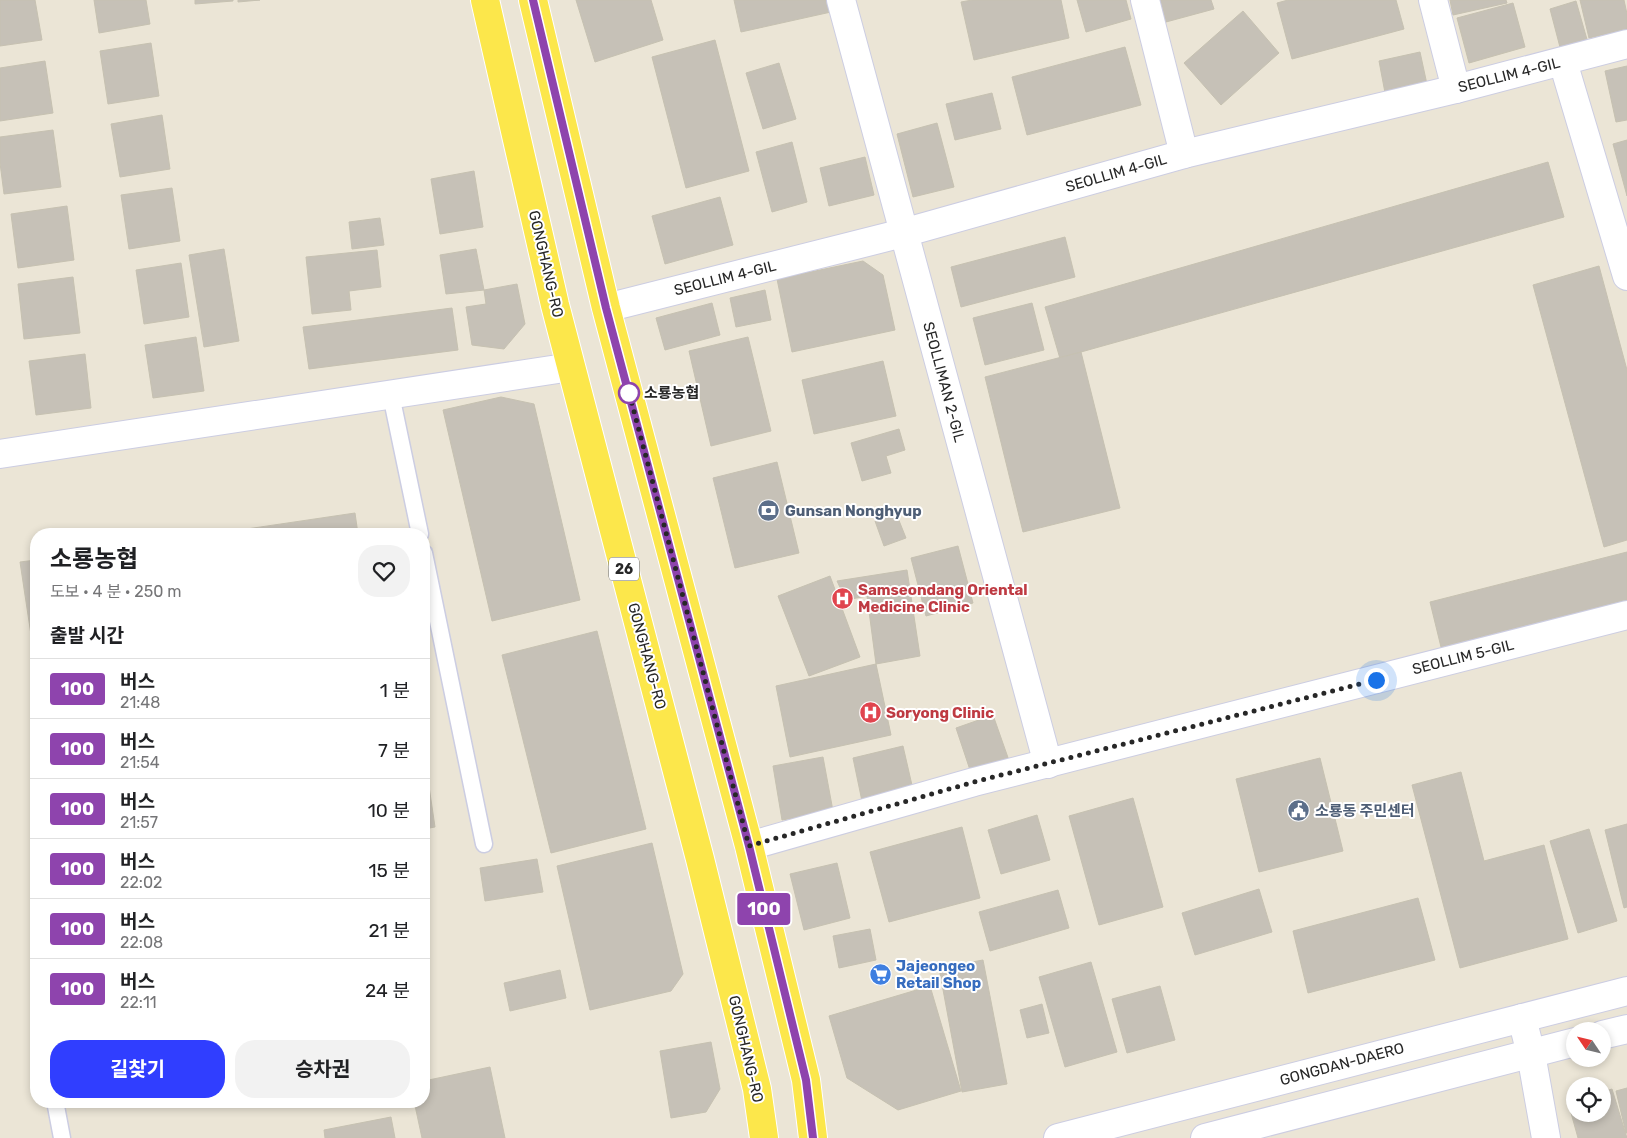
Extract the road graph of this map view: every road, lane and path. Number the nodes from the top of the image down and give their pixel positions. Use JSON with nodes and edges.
{"nodes":[{"id":1,"x":485,"y":0,"type":"edge"},
{"id":2,"x":533,"y":0,"type":"edge"},
{"id":3,"x":841,"y":0,"type":"edge"},
{"id":4,"x":1145,"y":0,"type":"edge"},
{"id":5,"x":1433,"y":0,"type":"edge"},
{"id":6,"x":1627,"y":44,"type":"edge"},
{"id":7,"x":1563,"y":62,"type":"junction"},
{"id":8,"x":1456,"y":89,"type":"junction"},
{"id":9,"x":1184,"y":154,"type":"junction"},
{"id":10,"x":903,"y":233,"type":"junction"},
{"id":11,"x":1627,"y":276,"type":"edge"},
{"id":12,"x":606,"y":308,"type":"junction"},
{"id":13,"x":571,"y":368,"type":"junction"},
{"id":14,"x":391,"y":395,"type":"junction"},
{"id":15,"x":0,"y":454,"type":"edge"},
{"id":16,"x":419,"y":528,"type":"edge"},
{"id":17,"x":430,"y":582,"type":"edge"},
{"id":18,"x":1627,"y":615,"type":"edge"},
{"id":19,"x":1048,"y":764,"type":"junction"},
{"id":20,"x":484,"y":844,"type":"dead end"},
{"id":21,"x":749,"y":846,"type":"junction"},
{"id":22,"x":1627,"y":991,"type":"edge"},
{"id":23,"x":1522,"y":1018,"type":"junction"},
{"id":24,"x":1627,"y":1029,"type":"edge"},
{"id":25,"x":1611,"y":1033,"type":"edge"},
{"id":26,"x":1566,"y":1044,"type":"edge"},
{"id":27,"x":1531,"y":1054,"type":"junction"},
{"id":28,"x":56,"y":1108,"type":"edge"},
{"id":29,"x":62,"y":1138,"type":"edge"},
{"id":30,"x":764,"y":1138,"type":"edge"},
{"id":31,"x":813,"y":1138,"type":"edge"},
{"id":32,"x":1058,"y":1138,"type":"edge"},
{"id":33,"x":1205,"y":1138,"type":"edge"},
{"id":34,"x":1546,"y":1138,"type":"edge"}],
"edges":[{"from":1,"to":13,"type":"main road","name":"GONGHANG-RO","number":"26"},
{"from":2,"to":12,"type":"main road"},
{"from":3,"to":10,"type":"street","name":"SEOLLIMAN 2-GIL"},
{"from":4,"to":9,"type":"street"},
{"from":5,"to":8,"type":"street"},
{"from":6,"to":7,"type":"street","name":"SEOLLIM 4-GIL"},
{"from":7,"to":8,"type":"street","name":"SEOLLIM 4-GIL"},
{"from":7,"to":11,"type":"street"},
{"from":8,"to":9,"type":"street","name":"SEOLLIM 4-GIL"},
{"from":9,"to":10,"type":"street","name":"SEOLLIM 4-GIL"},
{"from":10,"to":12,"type":"street","name":"SEOLLIM 4-GIL"},
{"from":10,"to":19,"type":"street","name":"SEOLLIMAN 2-GIL"},
{"from":12,"to":21,"type":"main road"},
{"from":13,"to":14,"type":"street"},
{"from":13,"to":30,"type":"main road","name":"GONGHANG-RO","number":"26"},
{"from":14,"to":15,"type":"street"},
{"from":14,"to":16,"type":"lane"},
{"from":17,"to":20,"type":"lane"},
{"from":18,"to":19,"type":"street","name":"SEOLLIM 5-GIL"},
{"from":19,"to":21,"type":"street","name":"SEOLLIM 5-GIL"},
{"from":21,"to":31,"type":"main road"},
{"from":22,"to":23,"type":"street","name":"GONGDAN-DAERO"},
{"from":23,"to":27,"type":"street"},
{"from":23,"to":32,"type":"street","name":"GONGDAN-DAERO"},
{"from":24,"to":25,"type":"street"},
{"from":26,"to":27,"type":"street"},
{"from":27,"to":33,"type":"street"},
{"from":27,"to":34,"type":"street"},
{"from":28,"to":29,"type":"lane"}]}
